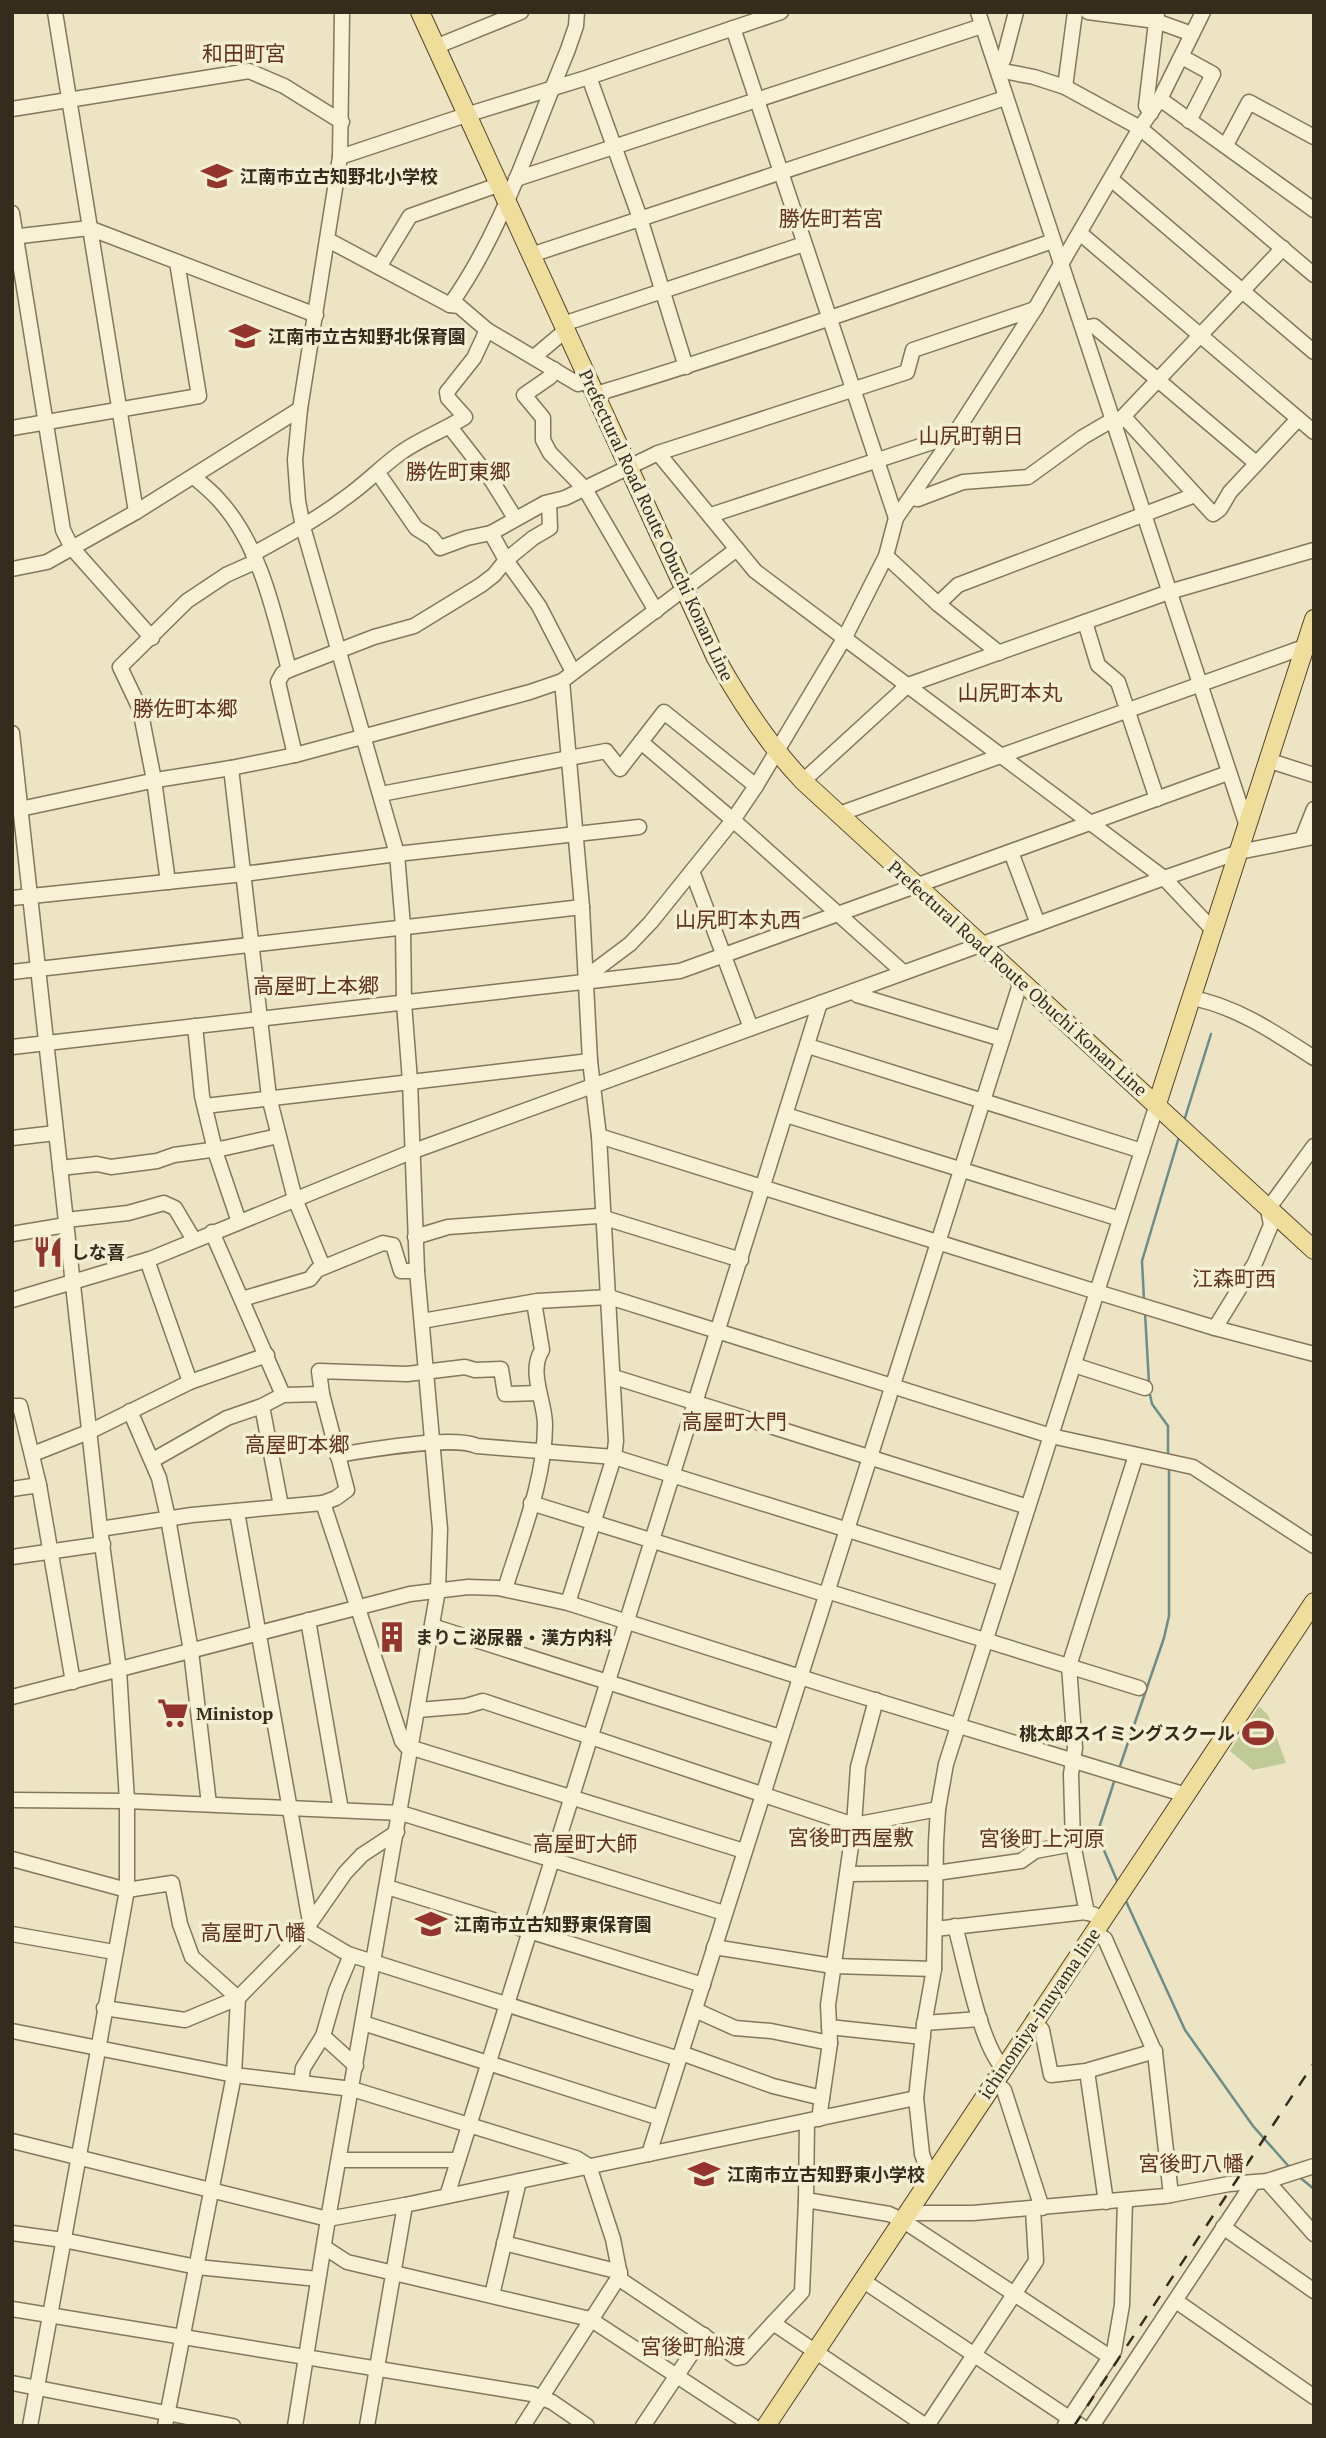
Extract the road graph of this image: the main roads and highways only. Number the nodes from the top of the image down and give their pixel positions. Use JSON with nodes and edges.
{"nodes":[{"id":1,"x":420,"y":12,"type":"edge"},
{"id":2,"x":1314,"y":619,"type":"edge"},
{"id":3,"x":1157,"y":1104,"type":"junction"},
{"id":4,"x":1314,"y":1250,"type":"edge"},
{"id":5,"x":1314,"y":1602,"type":"edge"},
{"id":6,"x":766,"y":2426,"type":"edge"}],
"edges":[{"from":1,"to":3,"type":"main road","name":"Prefectural Road Route Obuchi Konan Line"},
{"from":2,"to":3,"type":"main road","name":"Prefectural Road Route Obuchi Konan Line"},
{"from":3,"to":4,"type":"main road","name":"Prefectural Road Route Obuchi Konan Line"},
{"from":5,"to":6,"type":"main road","name":"ichinomiya-inuyama line"}]}
